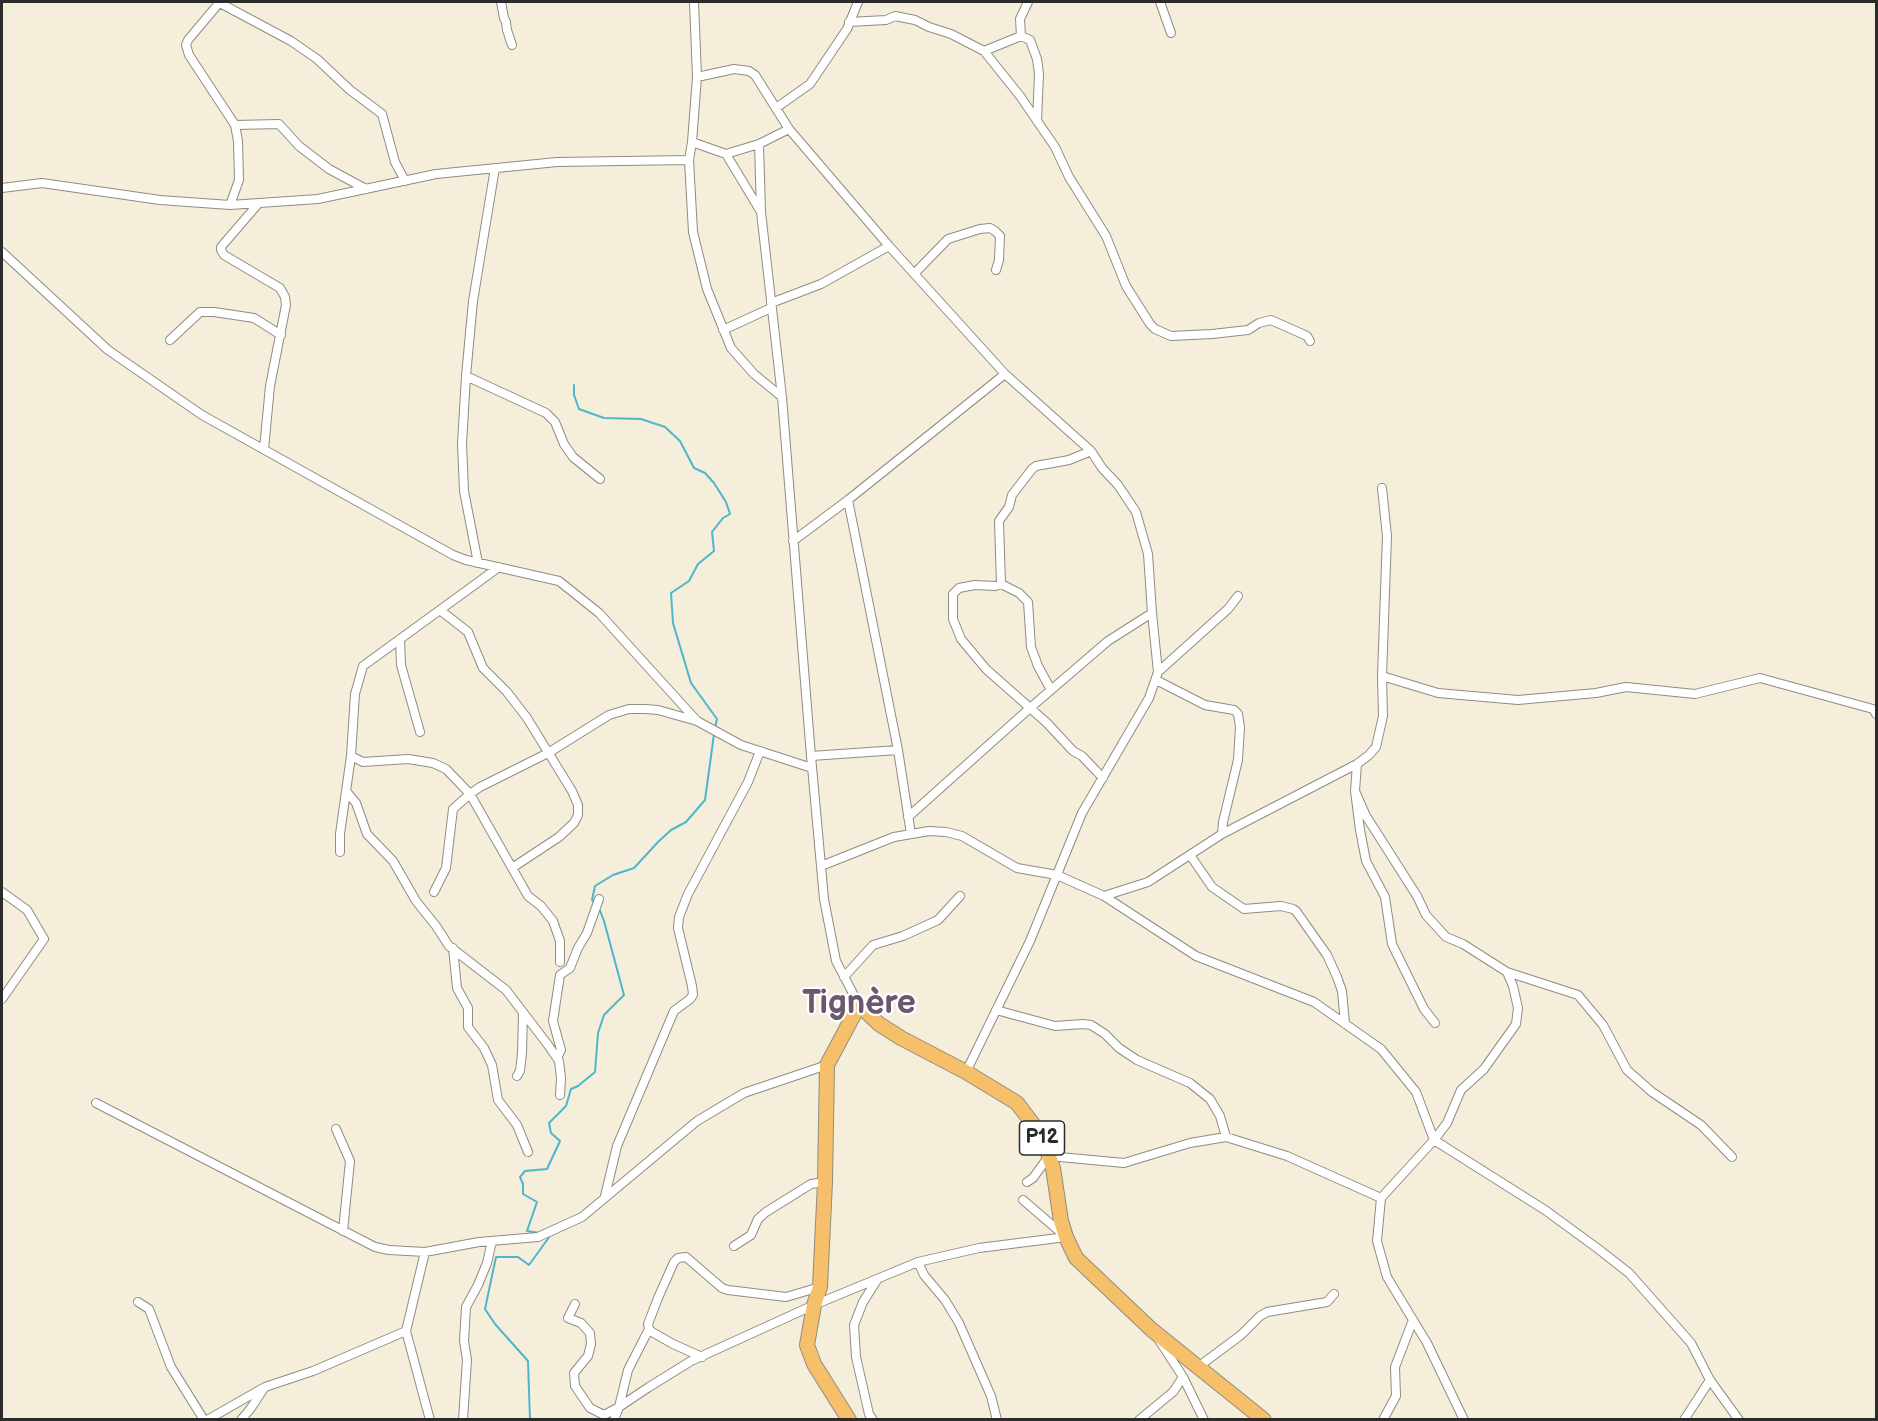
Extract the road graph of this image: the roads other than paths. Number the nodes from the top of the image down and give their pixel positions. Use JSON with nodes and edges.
{"nodes":[{"id":1,"x":219,"y":2,"type":"edge"},
{"id":2,"x":501,"y":2,"type":"edge"},
{"id":3,"x":694,"y":2,"type":"edge"},
{"id":4,"x":857,"y":2,"type":"edge"},
{"id":5,"x":1028,"y":2,"type":"edge"},
{"id":6,"x":1160,"y":2,"type":"edge"},
{"id":7,"x":849,"y":22,"type":"junction"},
{"id":8,"x":1171,"y":33,"type":"dead end"},
{"id":9,"x":1021,"y":36,"type":"junction"},
{"id":10,"x":512,"y":45,"type":"dead end"},
{"id":11,"x":984,"y":51,"type":"junction"},
{"id":12,"x":697,"y":77,"type":"junction"},
{"id":13,"x":776,"y":108,"type":"junction"},
{"id":14,"x":1037,"y":121,"type":"junction"},
{"id":15,"x":235,"y":125,"type":"junction"},
{"id":16,"x":789,"y":129,"type":"junction"},
{"id":17,"x":692,"y":142,"type":"junction"},
{"id":18,"x":759,"y":144,"type":"junction"},
{"id":19,"x":726,"y":154,"type":"junction"},
{"id":20,"x":689,"y":160,"type":"junction"},
{"id":21,"x":495,"y":168,"type":"junction"},
{"id":22,"x":405,"y":181,"type":"junction"},
{"id":23,"x":2,"y":188,"type":"edge"},
{"id":24,"x":366,"y":189,"type":"junction"},
{"id":25,"x":258,"y":204,"type":"junction"},
{"id":26,"x":230,"y":205,"type":"junction"},
{"id":27,"x":761,"y":212,"type":"junction"},
{"id":28,"x":889,"y":246,"type":"junction"},
{"id":29,"x":2,"y":252,"type":"edge"},
{"id":30,"x":996,"y":270,"type":"dead end"},
{"id":31,"x":914,"y":274,"type":"junction"},
{"id":32,"x":771,"y":305,"type":"junction"},
{"id":33,"x":723,"y":330,"type":"junction"},
{"id":34,"x":281,"y":334,"type":"junction"},
{"id":35,"x":170,"y":340,"type":"dead end"},
{"id":36,"x":1310,"y":340,"type":"dead end"},
{"id":37,"x":1005,"y":374,"type":"junction"},
{"id":38,"x":466,"y":375,"type":"junction"},
{"id":39,"x":782,"y":397,"type":"junction"},
{"id":40,"x":264,"y":449,"type":"junction"},
{"id":41,"x":1091,"y":451,"type":"junction"},
{"id":42,"x":600,"y":479,"type":"dead end"},
{"id":43,"x":1382,"y":488,"type":"dead end"},
{"id":44,"x":848,"y":500,"type":"junction"},
{"id":45,"x":793,"y":541,"type":"junction"},
{"id":46,"x":478,"y":563,"type":"junction"},
{"id":47,"x":499,"y":567,"type":"junction"},
{"id":48,"x":1000,"y":584,"type":"junction"},
{"id":49,"x":1238,"y":596,"type":"dead end"},
{"id":50,"x":440,"y":610,"type":"junction"},
{"id":51,"x":1152,"y":613,"type":"junction"},
{"id":52,"x":400,"y":639,"type":"junction"},
{"id":53,"x":1157,"y":676,"type":"junction"},
{"id":54,"x":1382,"y":676,"type":"junction"},
{"id":55,"x":1051,"y":690,"type":"junction"},
{"id":56,"x":1029,"y":708,"type":"junction"},
{"id":57,"x":1876,"y":714,"type":"edge"},
{"id":58,"x":698,"y":721,"type":"junction"},
{"id":59,"x":420,"y":732,"type":"dead end"},
{"id":60,"x":898,"y":750,"type":"junction"},
{"id":61,"x":760,"y":751,"type":"junction"},
{"id":62,"x":548,"y":753,"type":"junction"},
{"id":63,"x":351,"y":756,"type":"junction"},
{"id":64,"x":811,"y":756,"type":"junction"},
{"id":65,"x":1357,"y":764,"type":"junction"},
{"id":66,"x":812,"y":768,"type":"junction"},
{"id":67,"x":1103,"y":778,"type":"junction"},
{"id":68,"x":346,"y":791,"type":"junction"},
{"id":69,"x":1355,"y":791,"type":"junction"},
{"id":70,"x":470,"y":794,"type":"junction"},
{"id":71,"x":908,"y":817,"type":"junction"},
{"id":72,"x":911,"y":834,"type":"junction"},
{"id":73,"x":1222,"y":834,"type":"junction"},
{"id":74,"x":340,"y":852,"type":"dead end"},
{"id":75,"x":1190,"y":855,"type":"junction"},
{"id":76,"x":821,"y":866,"type":"junction"},
{"id":77,"x":512,"y":868,"type":"junction"},
{"id":78,"x":1057,"y":875,"type":"junction"},
{"id":79,"x":2,"y":892,"type":"edge"},
{"id":80,"x":434,"y":892,"type":"dead end"},
{"id":81,"x":960,"y":896,"type":"dead end"},
{"id":82,"x":1104,"y":896,"type":"junction"},
{"id":83,"x":599,"y":899,"type":"dead end"},
{"id":84,"x":453,"y":948,"type":"junction"},
{"id":85,"x":560,"y":962,"type":"dead end"},
{"id":86,"x":1507,"y":972,"type":"junction"},
{"id":87,"x":844,"y":977,"type":"junction"},
{"id":88,"x":2,"y":999,"type":"edge"},
{"id":89,"x":858,"y":1005,"type":"junction"},
{"id":90,"x":996,"y":1010,"type":"junction"},
{"id":91,"x":523,"y":1013,"type":"junction"},
{"id":92,"x":1435,"y":1023,"type":"dead end"},
{"id":93,"x":1345,"y":1024,"type":"junction"},
{"id":94,"x":557,"y":1058,"type":"junction"},
{"id":95,"x":827,"y":1065,"type":"junction"},
{"id":96,"x":966,"y":1072,"type":"junction"},
{"id":97,"x":517,"y":1076,"type":"dead end"},
{"id":98,"x":560,"y":1095,"type":"dead end"},
{"id":99,"x":96,"y":1103,"type":"dead end"},
{"id":100,"x":336,"y":1129,"type":"dead end"},
{"id":101,"x":1227,"y":1137,"type":"junction"},
{"id":102,"x":1434,"y":1140,"type":"junction"},
{"id":103,"x":528,"y":1152,"type":"dead end"},
{"id":104,"x":1049,"y":1156,"type":"junction"},
{"id":105,"x":1732,"y":1157,"type":"dead end"},
{"id":106,"x":825,"y":1182,"type":"junction"},
{"id":107,"x":1027,"y":1182,"type":"dead end"},
{"id":108,"x":605,"y":1197,"type":"junction"},
{"id":109,"x":1381,"y":1198,"type":"junction"},
{"id":110,"x":1023,"y":1200,"type":"dead end"},
{"id":111,"x":343,"y":1231,"type":"junction"},
{"id":112,"x":1066,"y":1237,"type":"junction"},
{"id":113,"x":492,"y":1241,"type":"junction"},
{"id":114,"x":734,"y":1246,"type":"dead end"},
{"id":115,"x":425,"y":1252,"type":"junction"},
{"id":116,"x":918,"y":1262,"type":"junction"},
{"id":117,"x":878,"y":1279,"type":"junction"},
{"id":118,"x":820,"y":1287,"type":"junction"},
{"id":119,"x":1334,"y":1294,"type":"dead end"},
{"id":120,"x":138,"y":1302,"type":"dead end"},
{"id":121,"x":575,"y":1304,"type":"dead end"},
{"id":122,"x":814,"y":1305,"type":"junction"},
{"id":123,"x":1413,"y":1320,"type":"junction"},
{"id":124,"x":649,"y":1329,"type":"junction"},
{"id":125,"x":1152,"y":1330,"type":"junction"},
{"id":126,"x":406,"y":1331,"type":"junction"},
{"id":127,"x":702,"y":1357,"type":"junction"},
{"id":128,"x":1198,"y":1367,"type":"junction"},
{"id":129,"x":1183,"y":1377,"type":"junction"},
{"id":130,"x":1710,"y":1380,"type":"junction"},
{"id":131,"x":265,"y":1387,"type":"junction"},
{"id":132,"x":619,"y":1407,"type":"junction"},
{"id":133,"x":206,"y":1419,"type":"edge"},
{"id":134,"x":241,"y":1419,"type":"edge"},
{"id":135,"x":430,"y":1419,"type":"edge"},
{"id":136,"x":463,"y":1419,"type":"edge"},
{"id":137,"x":614,"y":1419,"type":"edge"},
{"id":138,"x":849,"y":1419,"type":"edge"},
{"id":139,"x":873,"y":1419,"type":"edge"},
{"id":140,"x":996,"y":1419,"type":"edge"},
{"id":141,"x":1139,"y":1419,"type":"edge"},
{"id":142,"x":1204,"y":1419,"type":"edge"},
{"id":143,"x":1264,"y":1419,"type":"edge"},
{"id":144,"x":1383,"y":1419,"type":"edge"},
{"id":145,"x":1464,"y":1419,"type":"edge"},
{"id":146,"x":1684,"y":1419,"type":"edge"},
{"id":147,"x":1739,"y":1419,"type":"edge"}],
"edges":[{"from":1,"to":15,"type":"street"},
{"from":1,"to":22,"type":"street"},
{"from":2,"to":10,"type":"street"},
{"from":3,"to":12,"type":"street"},
{"from":4,"to":7,"type":"street"},
{"from":5,"to":9,"type":"street"},
{"from":6,"to":8,"type":"street"},
{"from":7,"to":11,"type":"street"},
{"from":7,"to":13,"type":"street"},
{"from":9,"to":11,"type":"street"},
{"from":9,"to":14,"type":"street"},
{"from":11,"to":14,"type":"street"},
{"from":12,"to":13,"type":"street"},
{"from":12,"to":17,"type":"street"},
{"from":13,"to":16,"type":"street"},
{"from":14,"to":36,"type":"street"},
{"from":15,"to":24,"type":"street"},
{"from":15,"to":26,"type":"street"},
{"from":16,"to":18,"type":"street"},
{"from":16,"to":28,"type":"street"},
{"from":17,"to":19,"type":"street"},
{"from":17,"to":20,"type":"street"},
{"from":18,"to":19,"type":"street"},
{"from":18,"to":27,"type":"street"},
{"from":19,"to":27,"type":"street"},
{"from":20,"to":21,"type":"street"},
{"from":20,"to":33,"type":"street"},
{"from":21,"to":22,"type":"street"},
{"from":21,"to":38,"type":"street"},
{"from":22,"to":24,"type":"street"},
{"from":23,"to":26,"type":"street"},
{"from":24,"to":25,"type":"street"},
{"from":25,"to":26,"type":"street"},
{"from":25,"to":34,"type":"street"},
{"from":27,"to":32,"type":"street"},
{"from":28,"to":31,"type":"street"},
{"from":28,"to":32,"type":"street"},
{"from":29,"to":40,"type":"street"},
{"from":30,"to":31,"type":"street"},
{"from":31,"to":37,"type":"street"},
{"from":32,"to":33,"type":"street"},
{"from":32,"to":39,"type":"street"},
{"from":33,"to":39,"type":"street"},
{"from":34,"to":35,"type":"street"},
{"from":34,"to":40,"type":"street"},
{"from":37,"to":41,"type":"street"},
{"from":37,"to":44,"type":"street"},
{"from":38,"to":42,"type":"street"},
{"from":38,"to":46,"type":"street"},
{"from":39,"to":45,"type":"street"},
{"from":40,"to":46,"type":"street"},
{"from":41,"to":48,"type":"street"},
{"from":41,"to":51,"type":"street"},
{"from":43,"to":54,"type":"street"},
{"from":44,"to":45,"type":"street"},
{"from":44,"to":60,"type":"street"},
{"from":45,"to":64,"type":"street"},
{"from":46,"to":47,"type":"street"},
{"from":47,"to":50,"type":"street"},
{"from":47,"to":58,"type":"street"},
{"from":48,"to":55,"type":"street"},
{"from":48,"to":56,"type":"street"},
{"from":49,"to":53,"type":"street"},
{"from":50,"to":52,"type":"street"},
{"from":50,"to":62,"type":"street"},
{"from":51,"to":53,"type":"street"},
{"from":51,"to":55,"type":"street"},
{"from":52,"to":59,"type":"street"},
{"from":52,"to":63,"type":"street"},
{"from":53,"to":67,"type":"street"},
{"from":53,"to":73,"type":"street"},
{"from":54,"to":57,"type":"street"},
{"from":54,"to":65,"type":"street"},
{"from":55,"to":56,"type":"street"},
{"from":56,"to":67,"type":"street"},
{"from":56,"to":71,"type":"street"},
{"from":58,"to":61,"type":"street"},
{"from":58,"to":62,"type":"street"},
{"from":60,"to":64,"type":"street"},
{"from":60,"to":71,"type":"street"},
{"from":61,"to":66,"type":"street"},
{"from":61,"to":108,"type":"street"},
{"from":62,"to":70,"type":"street"},
{"from":62,"to":77,"type":"street"},
{"from":63,"to":68,"type":"street"},
{"from":63,"to":70,"type":"street"},
{"from":64,"to":66,"type":"street"},
{"from":65,"to":69,"type":"street"},
{"from":65,"to":73,"type":"street"},
{"from":66,"to":76,"type":"street"},
{"from":67,"to":78,"type":"street"},
{"from":68,"to":74,"type":"street"},
{"from":68,"to":84,"type":"street"},
{"from":69,"to":86,"type":"street"},
{"from":69,"to":92,"type":"street"},
{"from":70,"to":77,"type":"street"},
{"from":70,"to":80,"type":"street"},
{"from":71,"to":72,"type":"street"},
{"from":72,"to":76,"type":"street"},
{"from":72,"to":78,"type":"street"},
{"from":73,"to":75,"type":"street"},
{"from":75,"to":82,"type":"street"},
{"from":75,"to":93,"type":"street"},
{"from":76,"to":87,"type":"street"},
{"from":77,"to":85,"type":"street"},
{"from":78,"to":82,"type":"street"},
{"from":78,"to":90,"type":"street"},
{"from":79,"to":88,"type":"street"},
{"from":81,"to":87,"type":"street"},
{"from":82,"to":93,"type":"street"},
{"from":83,"to":94,"type":"street"},
{"from":84,"to":91,"type":"street"},
{"from":84,"to":103,"type":"street"},
{"from":86,"to":102,"type":"street"},
{"from":86,"to":105,"type":"street"},
{"from":87,"to":89,"type":"street"},
{"from":89,"to":95,"type":"main road"},
{"from":89,"to":96,"type":"main road","number":"P12"},
{"from":90,"to":96,"type":"street"},
{"from":90,"to":101,"type":"street"},
{"from":91,"to":94,"type":"street"},
{"from":91,"to":97,"type":"street"},
{"from":93,"to":102,"type":"street"},
{"from":94,"to":98,"type":"street"},
{"from":95,"to":106,"type":"main road"},
{"from":95,"to":108,"type":"street"},
{"from":96,"to":104,"type":"main road","number":"P12"},
{"from":99,"to":111,"type":"street"},
{"from":100,"to":111,"type":"street"},
{"from":101,"to":104,"type":"street"},
{"from":101,"to":109,"type":"street"},
{"from":102,"to":109,"type":"street"},
{"from":102,"to":130,"type":"street"},
{"from":104,"to":107,"type":"street"},
{"from":104,"to":112,"type":"main road","number":"P12"},
{"from":106,"to":114,"type":"street"},
{"from":106,"to":118,"type":"main road"},
{"from":108,"to":113,"type":"street"},
{"from":109,"to":123,"type":"street"},
{"from":110,"to":112,"type":"street"},
{"from":111,"to":115,"type":"street"},
{"from":112,"to":116,"type":"street"},
{"from":112,"to":125,"type":"main road","number":"P12"},
{"from":113,"to":115,"type":"street"},
{"from":113,"to":136,"type":"street"},
{"from":115,"to":126,"type":"street"},
{"from":116,"to":117,"type":"street"},
{"from":116,"to":140,"type":"street"},
{"from":117,"to":122,"type":"street"},
{"from":117,"to":139,"type":"street"},
{"from":118,"to":122,"type":"main road"},
{"from":118,"to":124,"type":"street"},
{"from":119,"to":128,"type":"street"},
{"from":120,"to":133,"type":"street"},
{"from":121,"to":132,"type":"street"},
{"from":122,"to":127,"type":"street"},
{"from":122,"to":138,"type":"main road"},
{"from":123,"to":144,"type":"street"},
{"from":123,"to":145,"type":"street"},
{"from":124,"to":127,"type":"street"},
{"from":124,"to":132,"type":"street"},
{"from":125,"to":128,"type":"main road","number":"P12"},
{"from":125,"to":129,"type":"street"},
{"from":126,"to":131,"type":"street"},
{"from":126,"to":135,"type":"street"},
{"from":127,"to":132,"type":"street"},
{"from":128,"to":143,"type":"main road","number":"P12"},
{"from":129,"to":141,"type":"street"},
{"from":129,"to":142,"type":"street"},
{"from":130,"to":146,"type":"street"},
{"from":130,"to":147,"type":"street"},
{"from":131,"to":133,"type":"street"},
{"from":131,"to":134,"type":"street"},
{"from":132,"to":137,"type":"street"}]}
